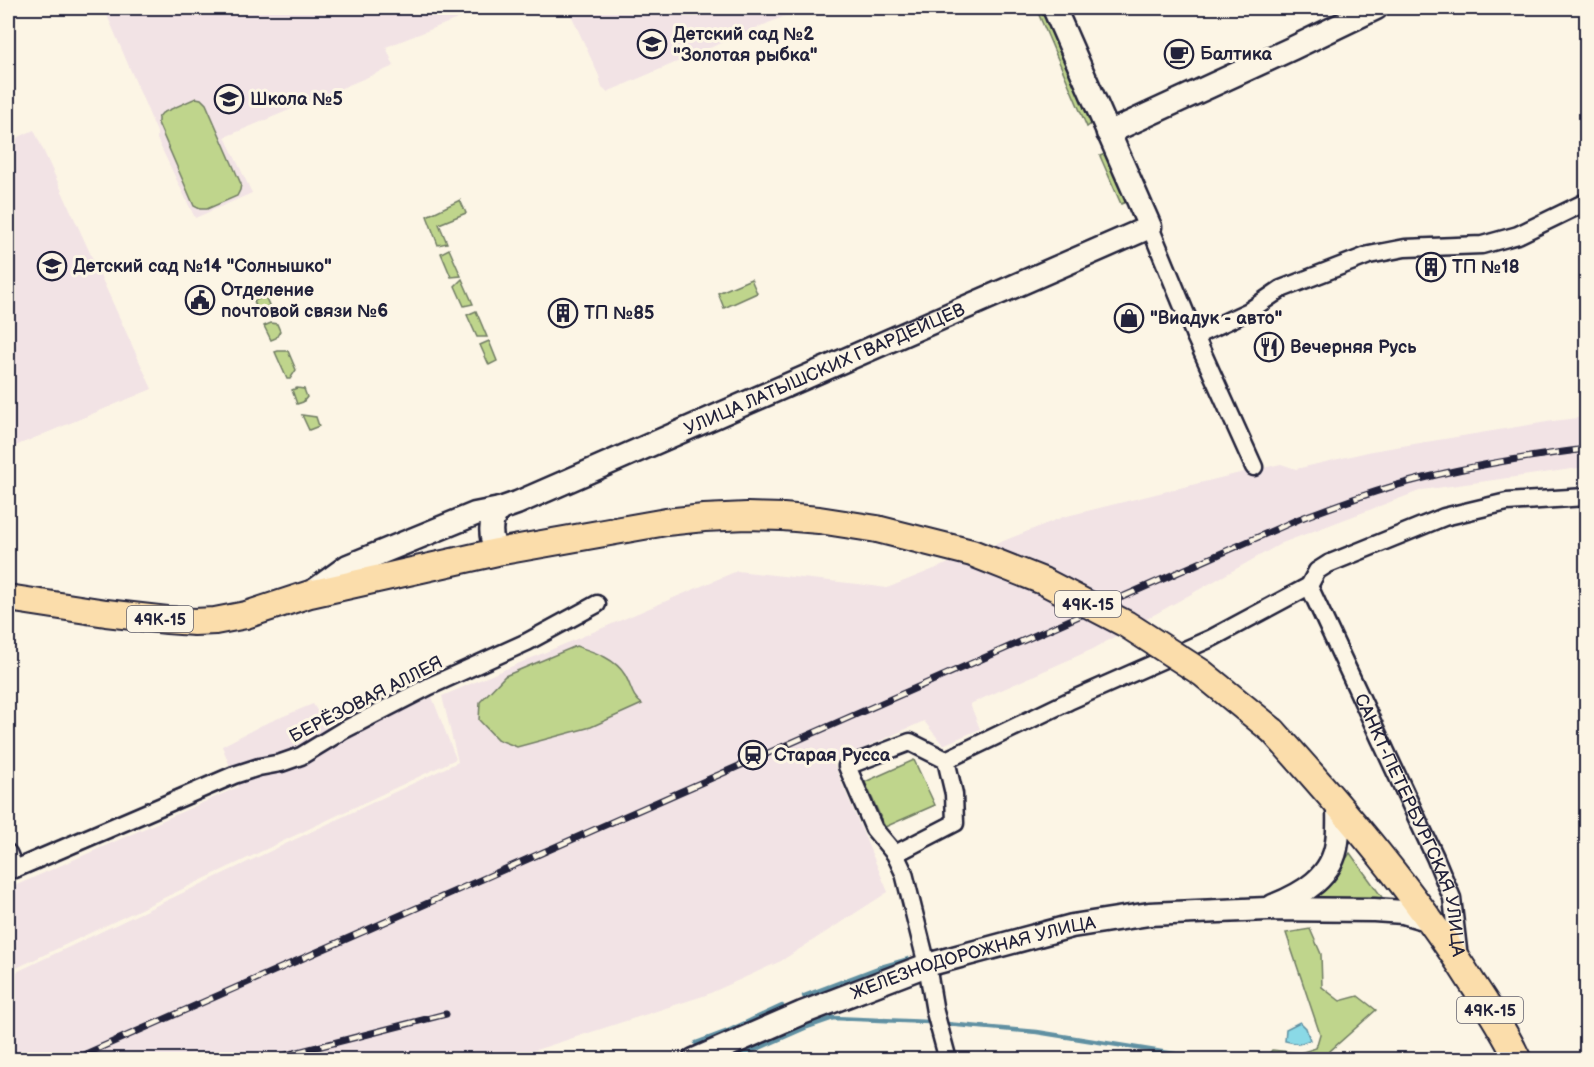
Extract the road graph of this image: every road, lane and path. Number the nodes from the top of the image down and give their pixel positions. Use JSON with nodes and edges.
{"nodes":[{"id":1,"x":1054,"y":8,"type":"edge"},
{"id":2,"x":1376,"y":8,"type":"edge"},
{"id":3,"x":1108,"y":133,"type":"junction"},
{"id":4,"x":1587,"y":202,"type":"edge"},
{"id":5,"x":1150,"y":227,"type":"junction"},
{"id":6,"x":1195,"y":336,"type":"junction"},
{"id":7,"x":1254,"y":467,"type":"dead end"},
{"id":8,"x":1587,"y":497,"type":"edge"},
{"id":9,"x":500,"y":509,"type":"junction"},
{"id":10,"x":497,"y":552,"type":"junction"},
{"id":11,"x":1309,"y":586,"type":"junction"},
{"id":12,"x":310,"y":594,"type":"junction"},
{"id":13,"x":8,"y":598,"type":"edge"},
{"id":14,"x":597,"y":604,"type":"dead end"},
{"id":15,"x":946,"y":760,"type":"junction"},
{"id":16,"x":1338,"y":803,"type":"junction"},
{"id":17,"x":8,"y":853,"type":"edge"},
{"id":18,"x":896,"y":854,"type":"junction"},
{"id":19,"x":1267,"y":909,"type":"junction"},
{"id":20,"x":1430,"y":920,"type":"junction"},
{"id":21,"x":1460,"y":962,"type":"junction"},
{"id":22,"x":927,"y":965,"type":"junction"},
{"id":23,"x":694,"y":1059,"type":"edge"},
{"id":24,"x":948,"y":1059,"type":"edge"},
{"id":25,"x":1518,"y":1059,"type":"edge"}],
"edges":[{"from":1,"to":3,"type":"main road"},
{"from":2,"to":3,"type":"main road"},
{"from":3,"to":5,"type":"main road"},
{"from":4,"to":6,"type":"street"},
{"from":5,"to":6,"type":"street"},
{"from":5,"to":9,"type":"main road","name":"УЛИЦА ЛАТЫШСКИХ ГВАРДЕЙЦЕВ"},
{"from":6,"to":7,"type":"street"},
{"from":8,"to":11,"type":"street"},
{"from":9,"to":10,"type":"main road"},
{"from":9,"to":12,"type":"main road","name":"УЛИЦА ЛАТЫШСКИХ ГВАРДЕЙЦЕВ"},
{"from":10,"to":12,"type":"main road","number":"49К-15"},
{"from":10,"to":16,"type":"main road","number":"49К-15","bridge":true},
{"from":11,"to":15,"type":"street"},
{"from":11,"to":21,"type":"street","name":"САНКТ-ПЕТЕРБУРГСКАЯ УЛИЦА"},
{"from":12,"to":13,"type":"main road","number":"49К-15"},
{"from":14,"to":17,"type":"street","name":"БЕРЁЗОВАЯ АЛЛЕЯ"},
{"from":15,"to":18,"type":"street"},
{"from":15,"to":18,"type":"street"},
{"from":16,"to":19,"type":"main road"},
{"from":16,"to":20,"type":"main road","number":"49К-15"},
{"from":18,"to":22,"type":"street"},
{"from":19,"to":20,"type":"main road","name":"ЖЕЛЕЗНОДОРОЖНАЯ УЛИЦА"},
{"from":19,"to":22,"type":"main road","name":"ЖЕЛЕЗНОДОРОЖНАЯ УЛИЦА"},
{"from":20,"to":21,"type":"main road","number":"49К-15"},
{"from":21,"to":25,"type":"main road","name":"САНКТ-ПЕТЕРБУРГСКАЯ УЛИЦА","number":"49К-15"},
{"from":22,"to":23,"type":"main road","name":"ЖЕЛЕЗНОДОРОЖНАЯ УЛИЦА"},
{"from":22,"to":24,"type":"street"}]}
